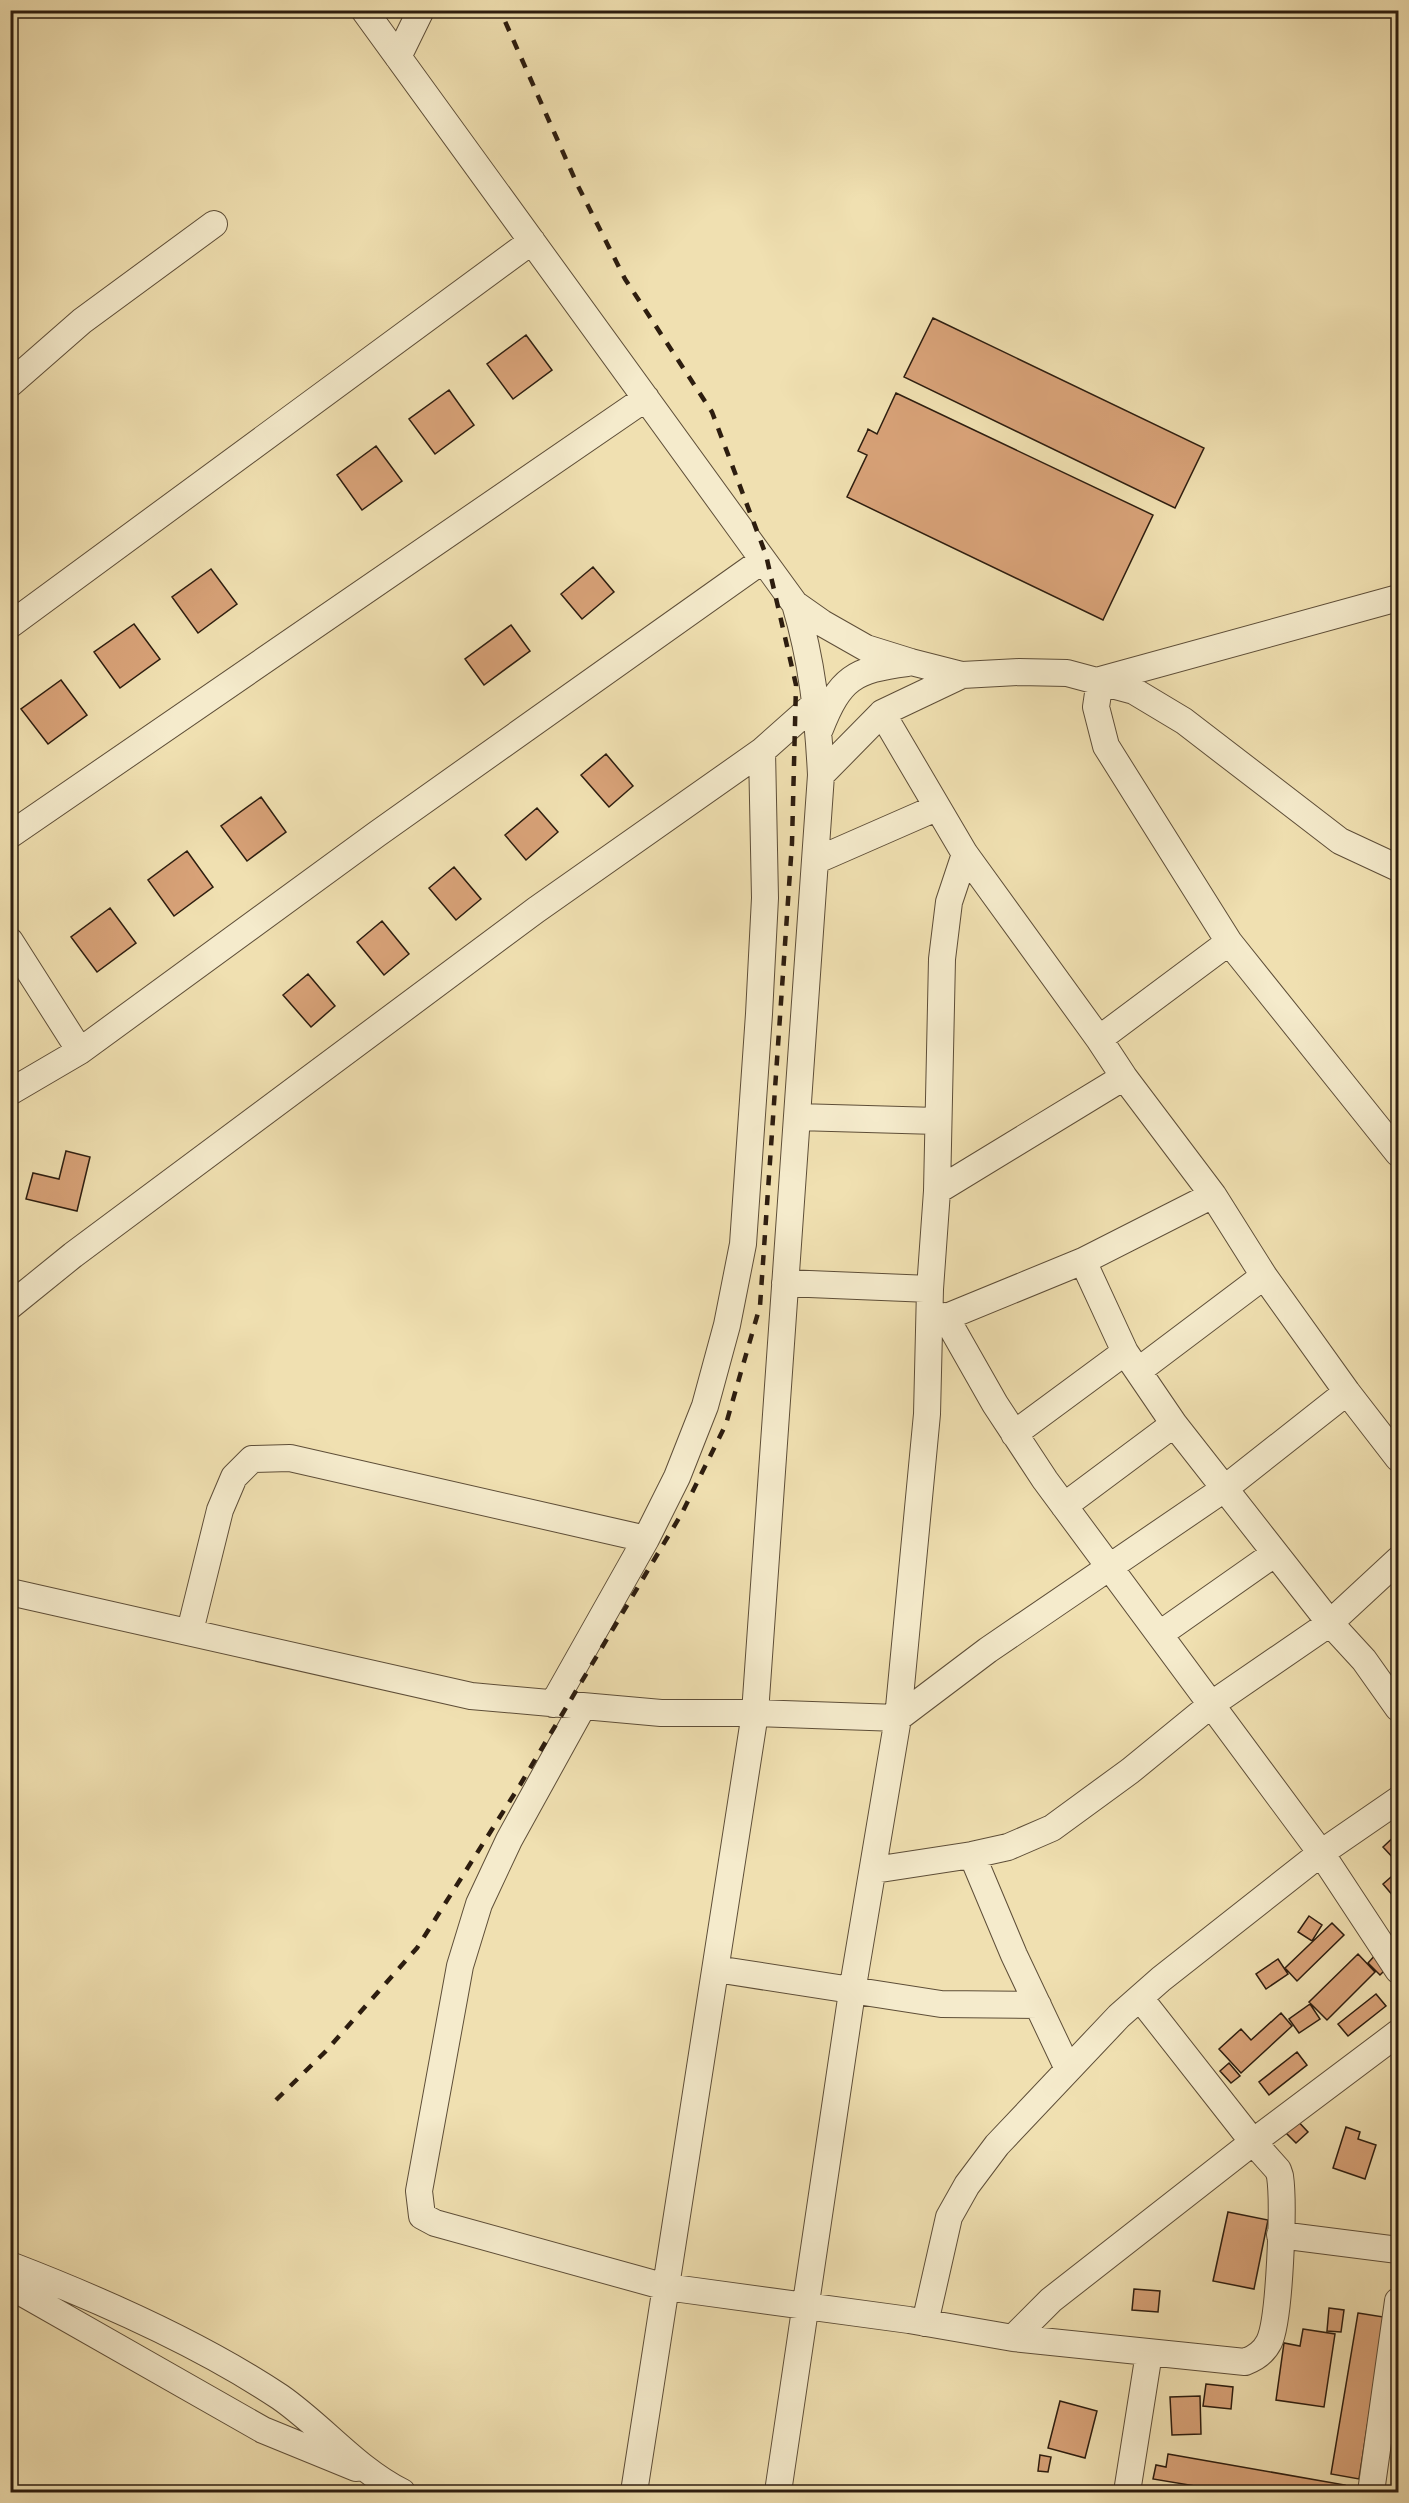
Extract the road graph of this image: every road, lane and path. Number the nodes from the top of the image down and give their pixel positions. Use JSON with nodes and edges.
{"nodes":[{"id":1,"x":364,"y":10,"type":"edge"},
{"id":2,"x":421,"y":10,"type":"edge"},
{"id":3,"x":398,"y":57,"type":"junction"},
{"id":4,"x":214,"y":224,"type":"dead end"},
{"id":5,"x":532,"y":241,"type":"junction"},
{"id":6,"x":10,"y":384,"type":"edge"},
{"id":7,"x":646,"y":398,"type":"junction"},
{"id":8,"x":763,"y":560,"type":"junction"},
{"id":9,"x":1398,"y":598,"type":"edge"},
{"id":10,"x":795,"y":604,"type":"junction"},
{"id":11,"x":10,"y":625,"type":"edge"},
{"id":12,"x":910,"y":662,"type":"junction"},
{"id":13,"x":962,"y":675,"type":"junction"},
{"id":14,"x":1100,"y":680,"type":"junction"},
{"id":15,"x":816,"y":703,"type":"junction"},
{"id":16,"x":882,"y":713,"type":"junction"},
{"id":17,"x":819,"y":733,"type":"junction"},
{"id":18,"x":762,"y":751,"type":"junction"},
{"id":19,"x":821,"y":775,"type":"junction"},
{"id":20,"x":936,"y":808,"type":"junction"},
{"id":21,"x":10,"y":835,"type":"edge"},
{"id":22,"x":965,"y":854,"type":"junction"},
{"id":23,"x":814,"y":861,"type":"junction"},
{"id":24,"x":1398,"y":868,"type":"edge"},
{"id":25,"x":10,"y":941,"type":"edge"},
{"id":26,"x":1229,"y":942,"type":"junction"},
{"id":27,"x":1099,"y":1039,"type":"junction"},
{"id":28,"x":80,"y":1051,"type":"junction"},
{"id":29,"x":1124,"y":1077,"type":"junction"},
{"id":30,"x":10,"y":1092,"type":"edge"},
{"id":31,"x":797,"y":1117,"type":"junction"},
{"id":32,"x":937,"y":1121,"type":"junction"},
{"id":33,"x":1398,"y":1153,"type":"edge"},
{"id":34,"x":937,"y":1191,"type":"junction"},
{"id":35,"x":1212,"y":1195,"type":"junction"},
{"id":36,"x":1083,"y":1261,"type":"junction"},
{"id":37,"x":1264,"y":1276,"type":"junction"},
{"id":38,"x":785,"y":1283,"type":"junction"},
{"id":39,"x":930,"y":1289,"type":"junction"},
{"id":40,"x":10,"y":1306,"type":"edge"},
{"id":41,"x":938,"y":1320,"type":"junction"},
{"id":42,"x":1131,"y":1362,"type":"junction"},
{"id":43,"x":1347,"y":1392,"type":"junction"},
{"id":44,"x":1174,"y":1424,"type":"junction"},
{"id":45,"x":1014,"y":1434,"type":"junction"},
{"id":46,"x":1398,"y":1458,"type":"edge"},
{"id":47,"x":1224,"y":1489,"type":"junction"},
{"id":48,"x":1064,"y":1506,"type":"junction"},
{"id":49,"x":646,"y":1539,"type":"junction"},
{"id":50,"x":1274,"y":1554,"type":"junction"},
{"id":51,"x":1398,"y":1560,"type":"edge"},
{"id":52,"x":1110,"y":1568,"type":"junction"},
{"id":53,"x":10,"y":1592,"type":"edge"},
{"id":54,"x":1330,"y":1623,"type":"junction"},
{"id":55,"x":190,"y":1631,"type":"junction"},
{"id":56,"x":1160,"y":1634,"type":"junction"},
{"id":57,"x":553,"y":1704,"type":"junction"},
{"id":58,"x":1212,"y":1704,"type":"junction"},
{"id":59,"x":583,"y":1706,"type":"junction"},
{"id":60,"x":1398,"y":1708,"type":"edge"},
{"id":61,"x":755,"y":1713,"type":"junction"},
{"id":62,"x":898,"y":1718,"type":"junction"},
{"id":63,"x":1398,"y":1800,"type":"edge"},
{"id":64,"x":1321,"y":1853,"type":"junction"},
{"id":65,"x":972,"y":1855,"type":"junction"},
{"id":66,"x":874,"y":1870,"type":"junction"},
{"id":67,"x":716,"y":1969,"type":"junction"},
{"id":68,"x":1398,"y":1970,"type":"edge"},
{"id":69,"x":852,"y":1992,"type":"junction"},
{"id":70,"x":1140,"y":1998,"type":"junction"},
{"id":71,"x":1038,"y":2005,"type":"junction"},
{"id":72,"x":1398,"y":2033,"type":"edge"},
{"id":73,"x":1068,"y":2069,"type":"junction"},
{"id":74,"x":1253,"y":2142,"type":"junction"},
{"id":75,"x":1280,"y":2235,"type":"junction"},
{"id":76,"x":1398,"y":2250,"type":"edge"},
{"id":77,"x":10,"y":2265,"type":"edge"},
{"id":78,"x":10,"y":2286,"type":"edge"},
{"id":79,"x":666,"y":2287,"type":"junction"},
{"id":80,"x":1398,"y":2301,"type":"edge"},
{"id":81,"x":804,"y":2305,"type":"junction"},
{"id":82,"x":925,"y":2323,"type":"junction"},
{"id":83,"x":1013,"y":2338,"type":"junction"},
{"id":84,"x":1149,"y":2353,"type":"junction"},
{"id":85,"x":1395,"y":2363,"type":"edge"},
{"id":86,"x":370,"y":2473,"type":"junction"},
{"id":87,"x":402,"y":2493,"type":"edge"},
{"id":88,"x":634,"y":2493,"type":"edge"},
{"id":89,"x":778,"y":2493,"type":"edge"},
{"id":90,"x":1127,"y":2493,"type":"edge"},
{"id":91,"x":1371,"y":2493,"type":"edge"}],
"edges":[{"from":1,"to":3,"type":"street"},
{"from":2,"to":3,"type":"street"},
{"from":3,"to":5,"type":"street"},
{"from":4,"to":6,"type":"street"},
{"from":5,"to":7,"type":"street"},
{"from":5,"to":11,"type":"street"},
{"from":7,"to":8,"type":"street"},
{"from":7,"to":21,"type":"street"},
{"from":8,"to":10,"type":"street"},
{"from":8,"to":28,"type":"street"},
{"from":9,"to":14,"type":"street"},
{"from":10,"to":12,"type":"street"},
{"from":10,"to":15,"type":"street"},
{"from":12,"to":13,"type":"street"},
{"from":12,"to":17,"type":"street"},
{"from":13,"to":14,"type":"street"},
{"from":13,"to":16,"type":"street"},
{"from":14,"to":24,"type":"street"},
{"from":14,"to":26,"type":"street"},
{"from":15,"to":17,"type":"street"},
{"from":15,"to":18,"type":"street"},
{"from":16,"to":19,"type":"street"},
{"from":16,"to":20,"type":"street"},
{"from":17,"to":19,"type":"street"},
{"from":18,"to":40,"type":"street"},
{"from":18,"to":49,"type":"street"},
{"from":19,"to":23,"type":"street"},
{"from":20,"to":22,"type":"street"},
{"from":20,"to":23,"type":"street"},
{"from":22,"to":27,"type":"street"},
{"from":22,"to":32,"type":"street"},
{"from":23,"to":31,"type":"street"},
{"from":25,"to":28,"type":"street"},
{"from":26,"to":27,"type":"street"},
{"from":26,"to":33,"type":"street"},
{"from":27,"to":29,"type":"street"},
{"from":28,"to":30,"type":"street"},
{"from":29,"to":34,"type":"street"},
{"from":29,"to":35,"type":"street"},
{"from":31,"to":32,"type":"street"},
{"from":31,"to":38,"type":"street"},
{"from":32,"to":34,"type":"street"},
{"from":34,"to":39,"type":"street"},
{"from":35,"to":36,"type":"street"},
{"from":35,"to":37,"type":"street"},
{"from":36,"to":41,"type":"street"},
{"from":36,"to":42,"type":"street"},
{"from":37,"to":42,"type":"street"},
{"from":37,"to":43,"type":"street"},
{"from":38,"to":39,"type":"street"},
{"from":38,"to":61,"type":"street"},
{"from":39,"to":41,"type":"street"},
{"from":41,"to":45,"type":"street"},
{"from":41,"to":62,"type":"street"},
{"from":42,"to":44,"type":"street"},
{"from":42,"to":45,"type":"street"},
{"from":43,"to":46,"type":"street"},
{"from":43,"to":47,"type":"street"},
{"from":44,"to":47,"type":"street"},
{"from":44,"to":48,"type":"street"},
{"from":45,"to":48,"type":"street"},
{"from":47,"to":50,"type":"street"},
{"from":47,"to":52,"type":"street"},
{"from":48,"to":52,"type":"street"},
{"from":49,"to":55,"type":"street"},
{"from":49,"to":57,"type":"street"},
{"from":50,"to":54,"type":"street"},
{"from":50,"to":56,"type":"street"},
{"from":51,"to":54,"type":"street"},
{"from":52,"to":56,"type":"street"},
{"from":52,"to":62,"type":"street"},
{"from":53,"to":55,"type":"street"},
{"from":54,"to":58,"type":"street"},
{"from":54,"to":60,"type":"street"},
{"from":55,"to":57,"type":"street"},
{"from":56,"to":58,"type":"street"},
{"from":57,"to":59,"type":"street"},
{"from":58,"to":64,"type":"street"},
{"from":58,"to":65,"type":"street"},
{"from":59,"to":61,"type":"street"},
{"from":59,"to":79,"type":"street"},
{"from":61,"to":62,"type":"street"},
{"from":61,"to":67,"type":"street"},
{"from":62,"to":66,"type":"street"},
{"from":63,"to":64,"type":"street"},
{"from":64,"to":68,"type":"street"},
{"from":64,"to":70,"type":"street"},
{"from":65,"to":66,"type":"street"},
{"from":65,"to":71,"type":"street"},
{"from":66,"to":69,"type":"street"},
{"from":67,"to":69,"type":"street"},
{"from":67,"to":79,"type":"street"},
{"from":69,"to":71,"type":"street"},
{"from":69,"to":81,"type":"street"},
{"from":70,"to":73,"type":"street"},
{"from":70,"to":74,"type":"street"},
{"from":71,"to":73,"type":"street"},
{"from":72,"to":74,"type":"street"},
{"from":73,"to":82,"type":"street"},
{"from":74,"to":75,"type":"street"},
{"from":74,"to":83,"type":"street"},
{"from":75,"to":76,"type":"street"},
{"from":75,"to":84,"type":"street"},
{"from":77,"to":86,"type":"street"},
{"from":78,"to":86,"type":"street"},
{"from":79,"to":81,"type":"street"},
{"from":79,"to":88,"type":"street"},
{"from":80,"to":85,"type":"street"},
{"from":81,"to":82,"type":"street"},
{"from":81,"to":89,"type":"street"},
{"from":82,"to":83,"type":"street"},
{"from":83,"to":84,"type":"street"},
{"from":84,"to":90,"type":"street"},
{"from":85,"to":91,"type":"street"},
{"from":86,"to":87,"type":"street"}]}
